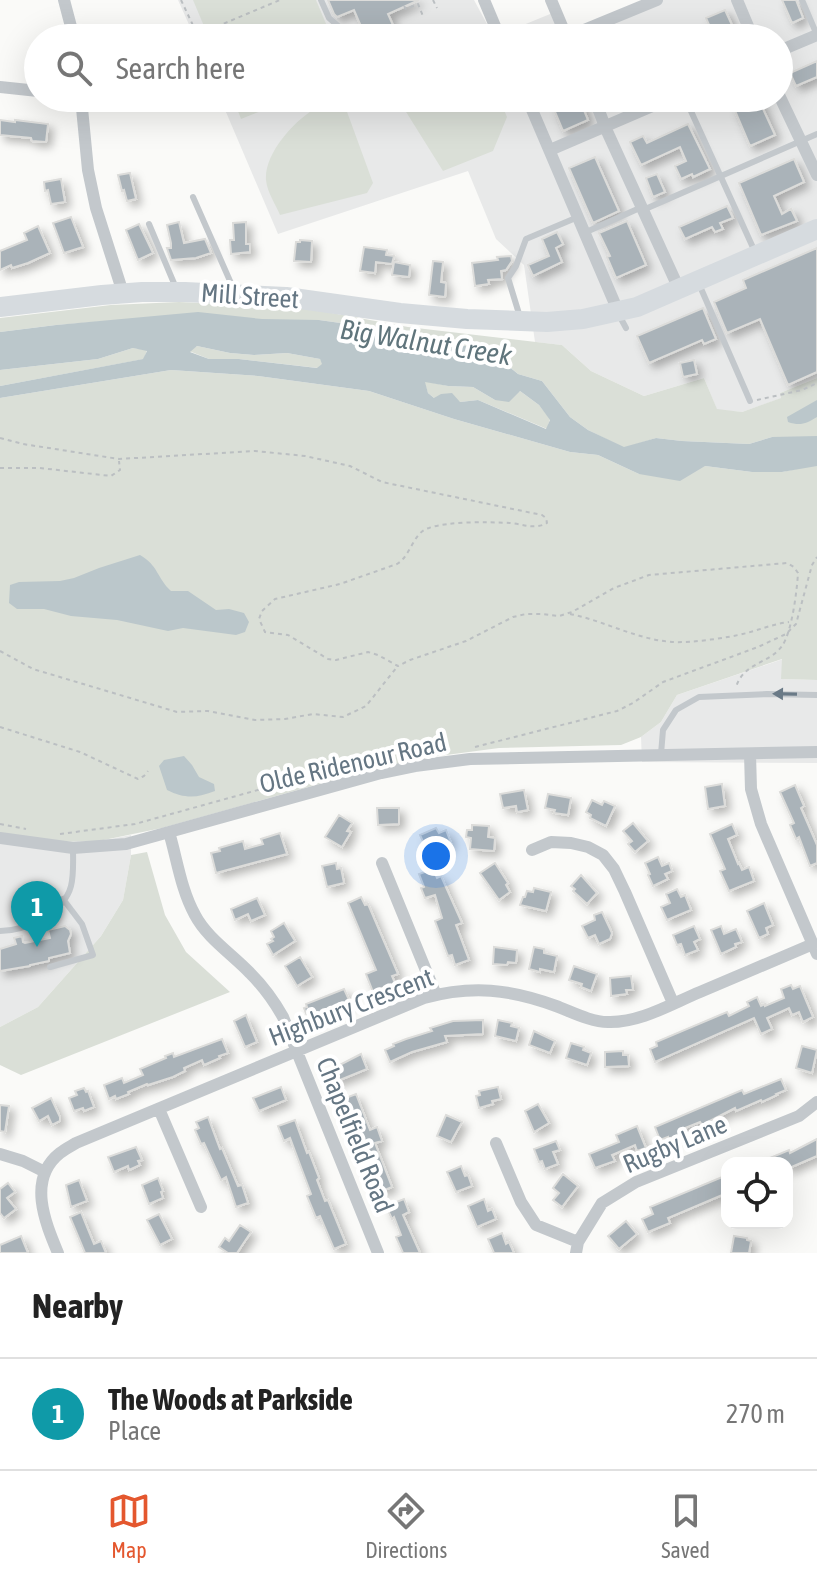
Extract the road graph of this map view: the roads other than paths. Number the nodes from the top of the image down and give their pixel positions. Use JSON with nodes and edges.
{"nodes":[{"id":1,"x":64,"y":0,"type":"edge"},
{"id":2,"x":321,"y":0,"type":"edge"},
{"id":3,"x":484,"y":0,"type":"edge"},
{"id":4,"x":551,"y":0,"type":"edge"},
{"id":5,"x":737,"y":0,"type":"edge"},
{"id":6,"x":802,"y":0,"type":"edge"},
{"id":7,"x":650,"y":1,"type":"edge"},
{"id":8,"x":70,"y":24,"type":"edge"},
{"id":9,"x":336,"y":24,"type":"edge"},
{"id":10,"x":494,"y":24,"type":"edge"},
{"id":11,"x":561,"y":24,"type":"edge"},
{"id":12,"x":598,"y":24,"type":"edge"},
{"id":13,"x":747,"y":24,"type":"edge"},
{"id":14,"x":817,"y":35,"type":"edge"},
{"id":15,"x":793,"y":45,"type":"edge"},
{"id":16,"x":0,"y":87,"type":"edge"},
{"id":17,"x":24,"y":90,"type":"edge"},
{"id":18,"x":82,"y":112,"type":"edge"},
{"id":19,"x":533,"y":112,"type":"edge"},
{"id":20,"x":600,"y":112,"type":"edge"},
{"id":21,"x":638,"y":112,"type":"edge"},
{"id":22,"x":691,"y":112,"type":"edge"},
{"id":23,"x":788,"y":112,"type":"edge"},
{"id":24,"x":606,"y":126,"type":"junction"},
{"id":25,"x":817,"y":134,"type":"edge"},
{"id":26,"x":802,"y":141,"type":"junction"},
{"id":27,"x":550,"y":150,"type":"junction"},
{"id":28,"x":817,"y":175,"type":"edge"},
{"id":29,"x":720,"y":176,"type":"junction"},
{"id":30,"x":193,"y":197,"type":"dead end"},
{"id":31,"x":642,"y":208,"type":"junction"},
{"id":32,"x":578,"y":217,"type":"junction"},
{"id":33,"x":149,"y":224,"type":"dead end"},
{"id":34,"x":817,"y":229,"type":"edge"},
{"id":35,"x":584,"y":233,"type":"junction"},
{"id":36,"x":756,"y":256,"type":"junction"},
{"id":37,"x":688,"y":285,"type":"junction"},
{"id":38,"x":178,"y":292,"type":"junction"},
{"id":39,"x":123,"y":293,"type":"junction"},
{"id":40,"x":236,"y":293,"type":"junction"},
{"id":41,"x":0,"y":307,"type":"edge"},
{"id":42,"x":521,"y":320,"type":"junction"},
{"id":43,"x":622,"y":320,"type":"junction"},
{"id":44,"x":750,"y":401,"type":"road end"},
{"id":45,"x":817,"y":695,"type":"edge"},
{"id":46,"x":817,"y":752,"type":"edge"},
{"id":47,"x":750,"y":754,"type":"junction"},
{"id":48,"x":661,"y":755,"type":"junction"},
{"id":49,"x":169,"y":832,"type":"junction"},
{"id":50,"x":0,"y":838,"type":"edge"},
{"id":51,"x":73,"y":848,"type":"junction"},
{"id":52,"x":532,"y":850,"type":"dead end"},
{"id":53,"x":382,"y":863,"type":"dead end"},
{"id":54,"x":63,"y":899,"type":"junction"},
{"id":55,"x":0,"y":931,"type":"edge"},
{"id":56,"x":815,"y":949,"type":"edge"},
{"id":57,"x":50,"y":967,"type":"dead end"},
{"id":58,"x":436,"y":995,"type":"junction"},
{"id":59,"x":673,"y":1003,"type":"junction"},
{"id":60,"x":297,"y":1051,"type":"junction"},
{"id":61,"x":817,"y":1102,"type":"edge"},
{"id":62,"x":159,"y":1109,"type":"junction"},
{"id":63,"x":496,"y":1143,"type":"dead end"},
{"id":64,"x":0,"y":1154,"type":"edge"},
{"id":65,"x":45,"y":1172,"type":"junction"},
{"id":66,"x":201,"y":1207,"type":"dead end"},
{"id":67,"x":577,"y":1248,"type":"edge"},
{"id":68,"x":58,"y":1253,"type":"edge"},
{"id":69,"x":378,"y":1253,"type":"edge"}],
"edges":[{"from":1,"to":8,"type":"street"},
{"from":2,"to":9,"type":"lane"},
{"from":3,"to":10,"type":"street"},
{"from":4,"to":11,"type":"street"},
{"from":5,"to":13,"type":"street"},
{"from":6,"to":14,"type":"lane"},
{"from":7,"to":12,"type":"street"},
{"from":14,"to":15,"type":"street"},
{"from":16,"to":17,"type":"street"},
{"from":18,"to":39,"type":"street"},
{"from":19,"to":27,"type":"street"},
{"from":20,"to":24,"type":"street"},
{"from":21,"to":24,"type":"street"},
{"from":22,"to":29,"type":"lane"},
{"from":23,"to":26,"type":"street"},
{"from":24,"to":27,"type":"street"},
{"from":24,"to":31,"type":"street"},
{"from":25,"to":26,"type":"lane"},
{"from":26,"to":28,"type":"street"},
{"from":26,"to":29,"type":"lane"},
{"from":27,"to":32,"type":"street"},
{"from":29,"to":31,"type":"lane"},
{"from":29,"to":36,"type":"lane"},
{"from":30,"to":40,"type":"lane"},
{"from":31,"to":35,"type":"lane"},
{"from":31,"to":37,"type":"street"},
{"from":32,"to":35,"type":"street"},
{"from":32,"to":42,"type":"lane"},
{"from":33,"to":38,"type":"lane"},
{"from":34,"to":36,"type":"highway","name":"Mill Street"},
{"from":35,"to":43,"type":"street"},
{"from":36,"to":37,"type":"highway","name":"Mill Street"},
{"from":37,"to":43,"type":"highway","name":"Mill Street"},
{"from":37,"to":44,"type":"lane"},
{"from":38,"to":39,"type":"highway","name":"Mill Street"},
{"from":38,"to":40,"type":"highway","name":"Mill Street"},
{"from":39,"to":41,"type":"highway","name":"Mill Street"},
{"from":40,"to":42,"type":"highway","name":"Mill Street"},
{"from":42,"to":43,"type":"highway","name":"Mill Street"},
{"from":45,"to":48,"type":"lane","one_way":true},
{"from":46,"to":47,"type":"street","name":"Olde Ridenour Road"},
{"from":47,"to":48,"type":"street","name":"Olde Ridenour Road"},
{"from":47,"to":56,"type":"street"},
{"from":48,"to":49,"type":"street","name":"Olde Ridenour Road"},
{"from":49,"to":51,"type":"street","name":"Olde Ridenour Road"},
{"from":49,"to":60,"type":"street","name":"Chapelfield Road"},
{"from":50,"to":51,"type":"street","name":"Olde Ridenour Road"},
{"from":51,"to":54,"type":"lane"},
{"from":52,"to":59,"type":"street"},
{"from":53,"to":58,"type":"street"},
{"from":54,"to":55,"type":"lane"},
{"from":54,"to":57,"type":"lane"},
{"from":56,"to":59,"type":"street","name":"Highbury Crescent"},
{"from":58,"to":59,"type":"street","name":"Highbury Crescent"},
{"from":58,"to":60,"type":"street","name":"Highbury Crescent"},
{"from":60,"to":62,"type":"street","name":"Highbury Crescent"},
{"from":60,"to":69,"type":"street","name":"Chapelfield Road"},
{"from":61,"to":67,"type":"street","name":"Rugby Lane"},
{"from":62,"to":65,"type":"street","name":"Highbury Crescent"},
{"from":62,"to":66,"type":"street"},
{"from":63,"to":67,"type":"street"},
{"from":64,"to":65,"type":"street"},
{"from":65,"to":68,"type":"street"}]}
